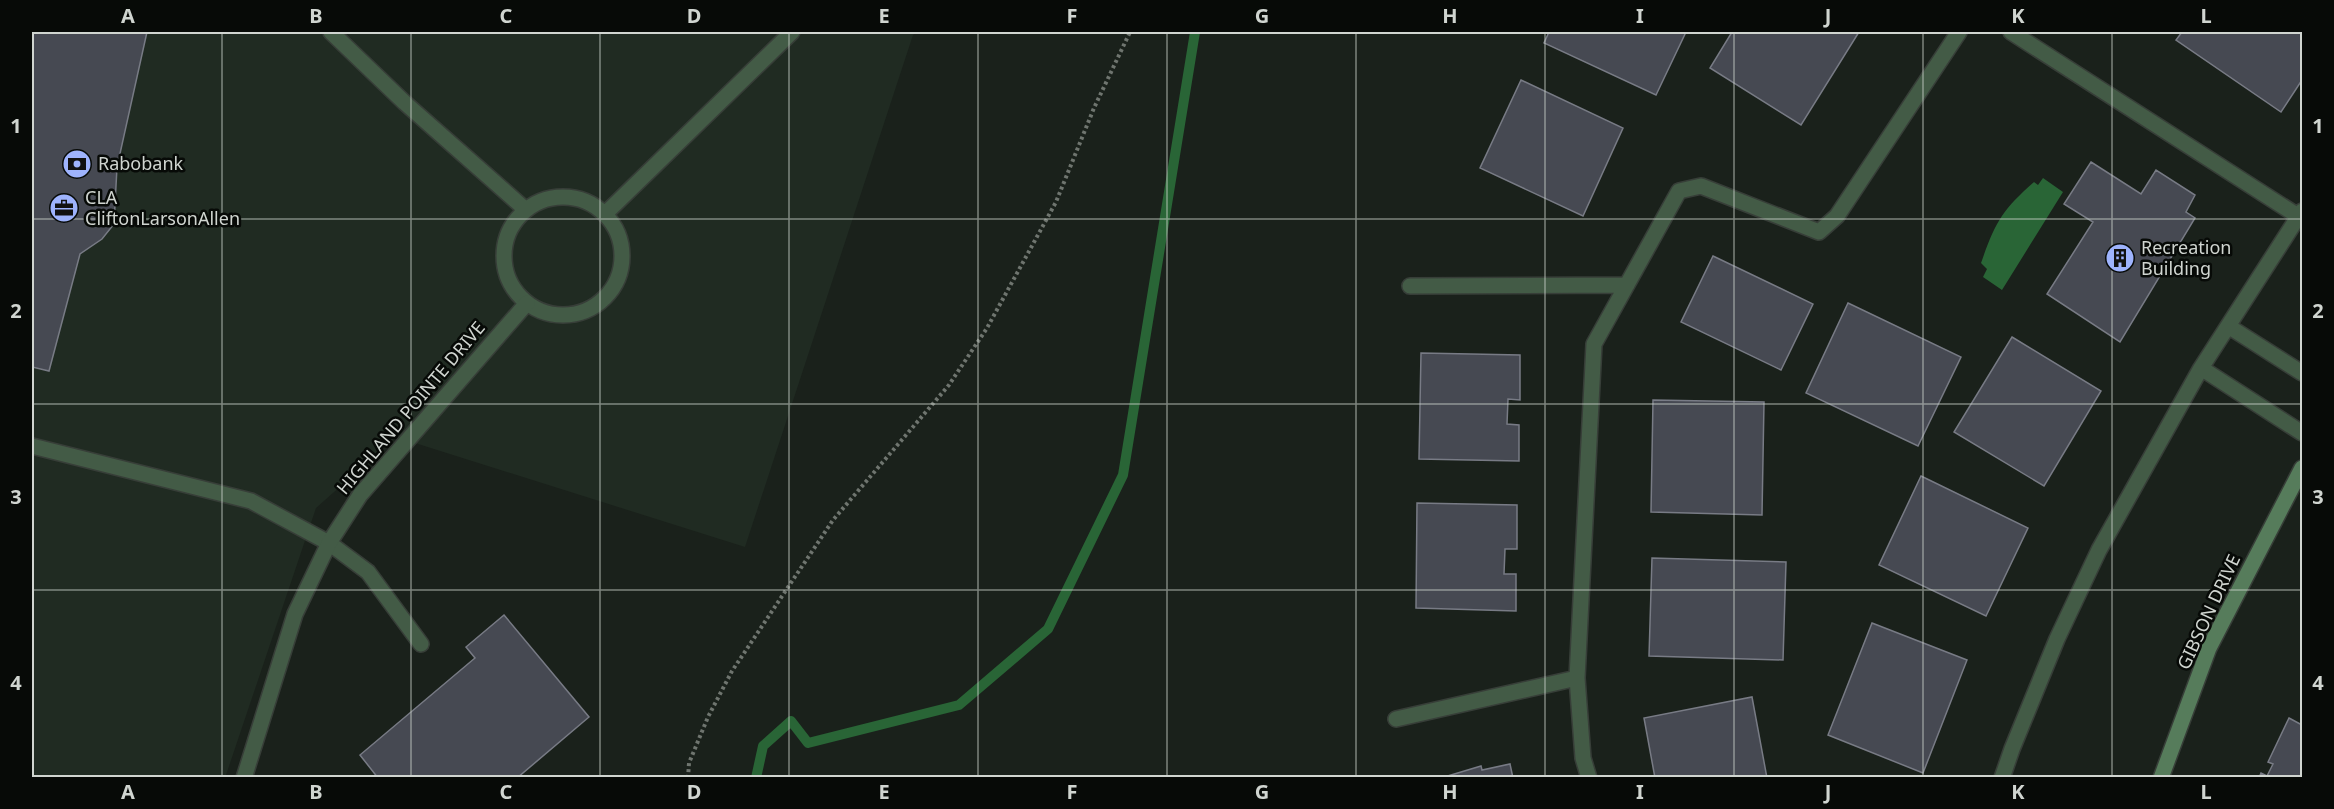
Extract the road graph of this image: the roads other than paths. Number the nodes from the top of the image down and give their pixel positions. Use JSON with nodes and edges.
{"nodes":[{"id":1,"x":331,"y":32,"type":"edge"},
{"id":2,"x":792,"y":32,"type":"edge"},
{"id":3,"x":1959,"y":32,"type":"edge"},
{"id":4,"x":2011,"y":32,"type":"edge"},
{"id":5,"x":526,"y":210,"type":"junction"},
{"id":6,"x":2300,"y":213,"type":"edge"},
{"id":7,"x":605,"y":214,"type":"junction"},
{"id":8,"x":1627,"y":285,"type":"junction"},
{"id":9,"x":1410,"y":286,"type":"dead end"},
{"id":10,"x":527,"y":303,"type":"junction"},
{"id":11,"x":2228,"y":326,"type":"junction"},
{"id":12,"x":2201,"y":368,"type":"junction"},
{"id":13,"x":2302,"y":373,"type":"edge"},
{"id":14,"x":2302,"y":433,"type":"edge"},
{"id":15,"x":32,"y":446,"type":"edge"},
{"id":16,"x":2302,"y":468,"type":"edge"},
{"id":17,"x":329,"y":543,"type":"junction"},
{"id":18,"x":421,"y":644,"type":"dead end"},
{"id":19,"x":1577,"y":678,"type":"junction"},
{"id":20,"x":1396,"y":719,"type":"dead end"},
{"id":21,"x":244,"y":777,"type":"edge"},
{"id":22,"x":1589,"y":777,"type":"edge"},
{"id":23,"x":2002,"y":777,"type":"edge"},
{"id":24,"x":2161,"y":777,"type":"edge"}],
"edges":[{"from":1,"to":5,"type":"street"},
{"from":2,"to":7,"type":"street"},
{"from":3,"to":8,"type":"street"},
{"from":4,"to":6,"type":"street"},
{"from":5,"to":7,"type":"street"},
{"from":5,"to":10,"type":"street"},
{"from":6,"to":11,"type":"street"},
{"from":7,"to":10,"type":"street"},
{"from":8,"to":9,"type":"street"},
{"from":8,"to":19,"type":"street"},
{"from":10,"to":17,"type":"street","name":"HIGHLAND POINTE DRIVE"},
{"from":11,"to":12,"type":"street"},
{"from":11,"to":13,"type":"street"},
{"from":12,"to":14,"type":"street"},
{"from":12,"to":23,"type":"street"},
{"from":15,"to":17,"type":"street"},
{"from":16,"to":24,"type":"street","name":"GIBSON DRIVE"},
{"from":17,"to":18,"type":"street"},
{"from":17,"to":21,"type":"street","name":"HIGHLAND POINTE DRIVE"},
{"from":19,"to":20,"type":"street"},
{"from":19,"to":22,"type":"street"}]}
